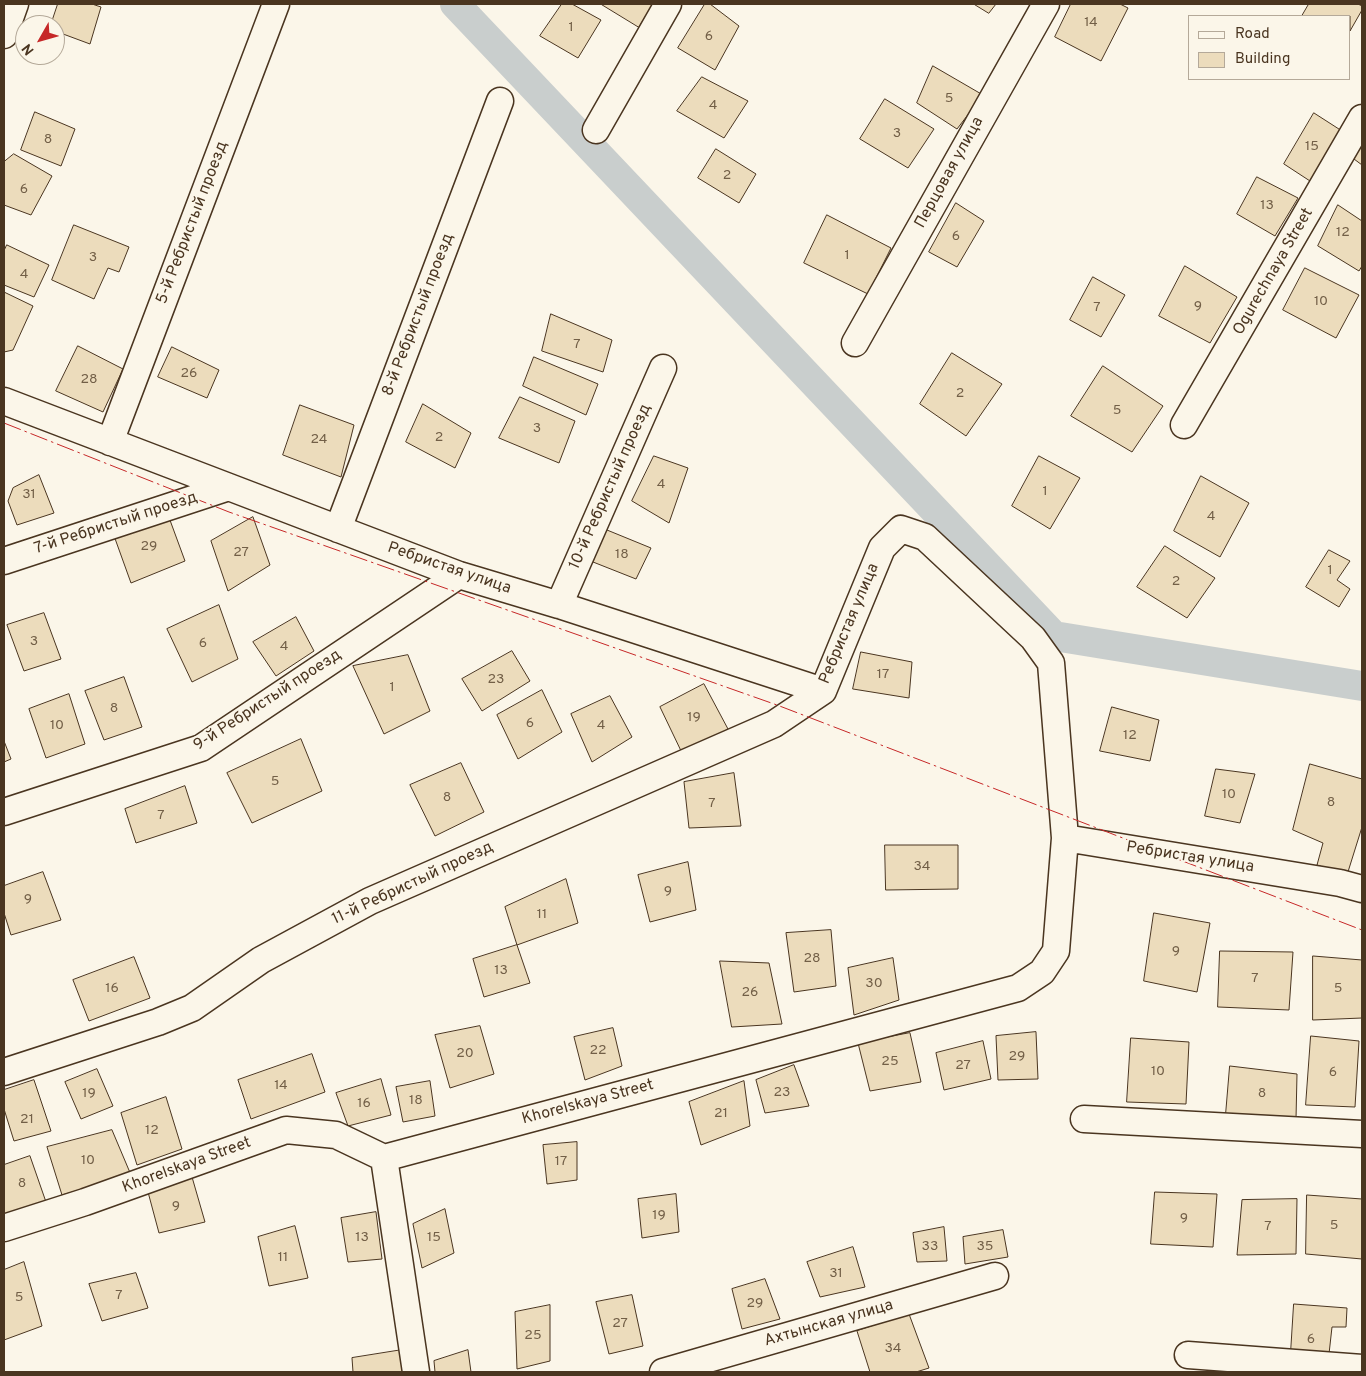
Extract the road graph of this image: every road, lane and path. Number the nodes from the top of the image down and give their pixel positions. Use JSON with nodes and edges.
{"nodes":[{"id":1,"x":15,"y":4,"type":"edge"},
{"id":2,"x":276,"y":4,"type":"edge"},
{"id":3,"x":668,"y":4,"type":"edge"},
{"id":4,"x":1046,"y":4,"type":"edge"},
{"id":5,"x":4,"y":35,"type":"edge"},
{"id":6,"x":500,"y":101,"type":"dead end"},
{"id":7,"x":1362,"y":118,"type":"edge"},
{"id":8,"x":596,"y":130,"type":"dead end"},
{"id":9,"x":855,"y":343,"type":"dead end"},
{"id":10,"x":662,"y":368,"type":"dead end"},
{"id":11,"x":4,"y":401,"type":"edge"},
{"id":12,"x":1184,"y":426,"type":"dead end"},
{"id":13,"x":110,"y":442,"type":"junction"},
{"id":14,"x":229,"y":487,"type":"junction"},
{"id":15,"x":338,"y":529,"type":"junction"},
{"id":16,"x":4,"y":561,"type":"edge"},
{"id":17,"x":459,"y":575,"type":"junction"},
{"id":18,"x":559,"y":605,"type":"junction"},
{"id":19,"x":823,"y":691,"type":"junction"},
{"id":20,"x":4,"y":812,"type":"edge"},
{"id":21,"x":1065,"y":838,"type":"junction"},
{"id":22,"x":1362,"y":889,"type":"edge"},
{"id":23,"x":4,"y":1072,"type":"edge"},
{"id":24,"x":1084,"y":1119,"type":"dead end"},
{"id":25,"x":1362,"y":1134,"type":"edge"},
{"id":26,"x":384,"y":1158,"type":"junction"},
{"id":27,"x":4,"y":1228,"type":"edge"},
{"id":28,"x":995,"y":1276,"type":"dead end"},
{"id":29,"x":1188,"y":1355,"type":"dead end"},
{"id":30,"x":1362,"y":1368,"type":"edge"},
{"id":31,"x":416,"y":1372,"type":"edge"},
{"id":32,"x":663,"y":1372,"type":"edge"}],
"edges":[{"from":1,"to":5,"type":"street"},
{"from":2,"to":13,"type":"street","name":"5-й Ребристый проезд"},
{"from":3,"to":8,"type":"street"},
{"from":4,"to":9,"type":"street","name":"Перцовая улица"},
{"from":6,"to":15,"type":"street","name":"8-й Ребристый проезд"},
{"from":7,"to":12,"type":"street","name":"Ogurechnaya Street"},
{"from":10,"to":18,"type":"street","name":"10-й Ребристый проезд"},
{"from":11,"to":13,"type":"street","name":"Ребристая улица"},
{"from":13,"to":14,"type":"street","name":"Ребристая улица"},
{"from":14,"to":15,"type":"street","name":"Ребристая улица"},
{"from":14,"to":16,"type":"street","name":"7-й Ребристый проезд"},
{"from":15,"to":17,"type":"street","name":"Ребристая улица"},
{"from":17,"to":18,"type":"street","name":"Ребристая улица"},
{"from":17,"to":20,"type":"street","name":"9-й Ребристый проезд"},
{"from":18,"to":19,"type":"street","name":"Ребристая улица"},
{"from":19,"to":21,"type":"street","name":"Ребристая улица"},
{"from":19,"to":23,"type":"street","name":"11-й Ребристый проезд"},
{"from":21,"to":22,"type":"street","name":"Ребристая улица"},
{"from":21,"to":26,"type":"street","name":"Khorelskaya Street"},
{"from":24,"to":25,"type":"street"},
{"from":26,"to":27,"type":"street","name":"Khorelskaya Street"},
{"from":26,"to":31,"type":"street"},
{"from":28,"to":32,"type":"street","name":"Ахтынская улица"},
{"from":29,"to":30,"type":"street"}]}
